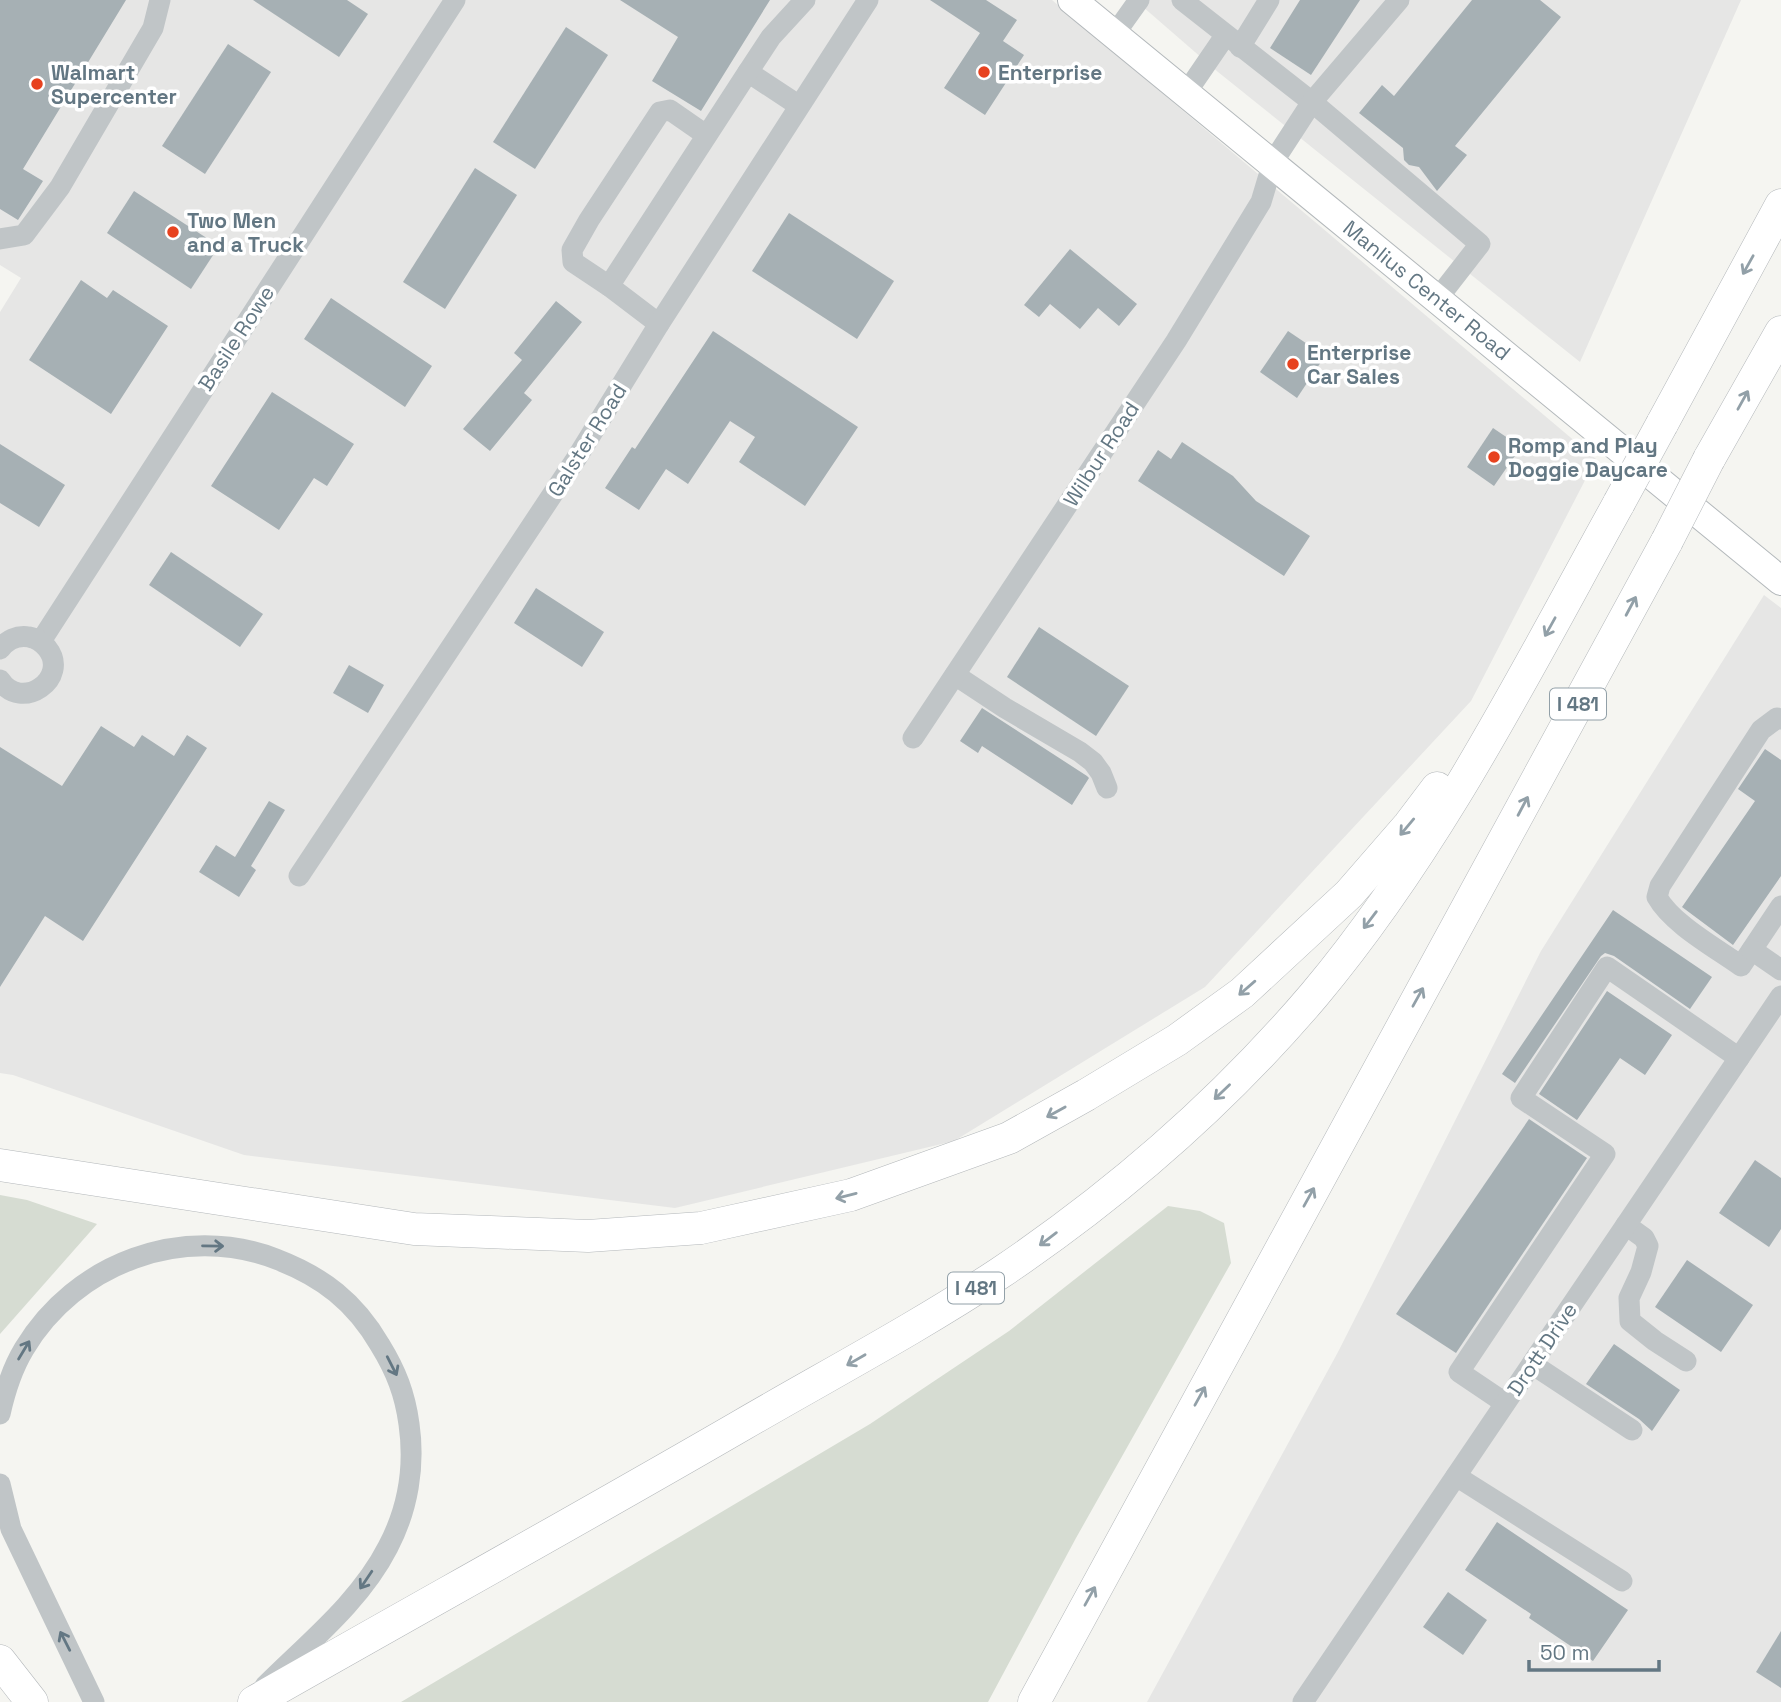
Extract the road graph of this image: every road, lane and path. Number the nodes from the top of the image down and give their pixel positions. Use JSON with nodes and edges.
{"nodes":[{"id":1,"x":160,"y":0,"type":"edge"},
{"id":2,"x":455,"y":0,"type":"edge"},
{"id":3,"x":805,"y":0,"type":"edge"},
{"id":4,"x":868,"y":0,"type":"edge"},
{"id":5,"x":1072,"y":0,"type":"edge"},
{"id":6,"x":1139,"y":0,"type":"edge"},
{"id":7,"x":1182,"y":0,"type":"edge"},
{"id":8,"x":1269,"y":0,"type":"edge"},
{"id":9,"x":1399,"y":0,"type":"edge"},
{"id":10,"x":1114,"y":35,"type":"junction"},
{"id":11,"x":1233,"y":41,"type":"junction"},
{"id":12,"x":748,"y":72,"type":"junction"},
{"id":13,"x":1186,"y":93,"type":"junction"},
{"id":14,"x":1312,"y":102,"type":"junction"},
{"id":15,"x":799,"y":105,"type":"junction"},
{"id":16,"x":706,"y":135,"type":"junction"},
{"id":17,"x":1273,"y":162,"type":"junction"},
{"id":18,"x":1781,"y":205,"type":"edge"},
{"id":19,"x":0,"y":239,"type":"edge"},
{"id":20,"x":609,"y":286,"type":"junction"},
{"id":21,"x":1437,"y":298,"type":"junction"},
{"id":22,"x":659,"y":324,"type":"junction"},
{"id":23,"x":1781,"y":332,"type":"edge"},
{"id":24,"x":1781,"y":581,"type":"edge"},
{"id":25,"x":41,"y":641,"type":"junction"},
{"id":26,"x":0,"y":649,"type":"edge"},
{"id":27,"x":955,"y":675,"type":"junction"},
{"id":28,"x":1524,"y":676,"type":"junction"},
{"id":29,"x":3,"y":690,"type":"edge"},
{"id":30,"x":1781,"y":719,"type":"edge"},
{"id":31,"x":913,"y":738,"type":"dead end"},
{"id":32,"x":1107,"y":788,"type":"dead end"},
{"id":33,"x":299,"y":876,"type":"dead end"},
{"id":34,"x":1781,"y":906,"type":"edge"},
{"id":35,"x":1752,"y":950,"type":"junction"},
{"id":36,"x":1781,"y":970,"type":"edge"},
{"id":37,"x":1781,"y":996,"type":"edge"},
{"id":38,"x":1739,"y":1058,"type":"junction"},
{"id":39,"x":0,"y":1165,"type":"edge"},
{"id":40,"x":1626,"y":1225,"type":"junction"},
{"id":41,"x":1686,"y":1361,"type":"dead end"},
{"id":42,"x":1532,"y":1364,"type":"junction"},
{"id":43,"x":1505,"y":1403,"type":"junction"},
{"id":44,"x":0,"y":1413,"type":"edge"},
{"id":45,"x":1632,"y":1430,"type":"dead end"},
{"id":46,"x":1456,"y":1476,"type":"junction"},
{"id":47,"x":0,"y":1484,"type":"edge"},
{"id":48,"x":1622,"y":1581,"type":"dead end"},
{"id":49,"x":1057,"y":1656,"type":"junction"},
{"id":50,"x":0,"y":1661,"type":"edge"},
{"id":51,"x":32,"y":1702,"type":"edge"},
{"id":52,"x":94,"y":1702,"type":"edge"},
{"id":53,"x":249,"y":1702,"type":"edge"},
{"id":54,"x":254,"y":1702,"type":"edge"},
{"id":55,"x":1027,"y":1702,"type":"edge"},
{"id":56,"x":1034,"y":1702,"type":"edge"},
{"id":57,"x":1303,"y":1702,"type":"edge"}],
"edges":[{"from":1,"to":19,"type":"street"},
{"from":2,"to":25,"type":"street","name":"Basile Rowe"},
{"from":3,"to":12,"type":"street"},
{"from":4,"to":15,"type":"street","name":"Galster Road"},
{"from":5,"to":10,"type":"main road","name":"Manlius Center Road"},
{"from":6,"to":10,"type":"street"},
{"from":7,"to":11,"type":"street"},
{"from":8,"to":11,"type":"street"},
{"from":9,"to":14,"type":"street","name":"Wilbur Road"},
{"from":10,"to":13,"type":"main road","name":"Manlius Center Road"},
{"from":11,"to":13,"type":"street"},
{"from":11,"to":14,"type":"street"},
{"from":12,"to":15,"type":"street"},
{"from":12,"to":16,"type":"street"},
{"from":13,"to":17,"type":"main road","name":"Manlius Center Road"},
{"from":14,"to":17,"type":"street","name":"Wilbur Road"},
{"from":14,"to":21,"type":"street"},
{"from":15,"to":22,"type":"street","name":"Galster Road"},
{"from":16,"to":20,"type":"street"},
{"from":16,"to":20,"type":"street"},
{"from":17,"to":21,"type":"main road","name":"Manlius Center Road"},
{"from":17,"to":27,"type":"street","name":"Wilbur Road"},
{"from":18,"to":28,"type":"highway","number":"I 481","one_way":true,"bridge":true},
{"from":20,"to":22,"type":"street"},
{"from":21,"to":24,"type":"main road","name":"Manlius Center Road"},
{"from":22,"to":33,"type":"street","name":"Galster Road"},
{"from":49,"to":23,"type":"highway","number":"I 481","one_way":true,"bridge":true},
{"from":25,"to":26,"type":"street"},
{"from":25,"to":29,"type":"street"},
{"from":27,"to":31,"type":"street","name":"Wilbur Road"},
{"from":27,"to":32,"type":"street"},
{"from":28,"to":39,"type":"highway","one_way":true},
{"from":28,"to":54,"type":"highway","number":"I 481","one_way":true},
{"from":30,"to":35,"type":"street"},
{"from":34,"to":35,"type":"street"},
{"from":35,"to":36,"type":"street"},
{"from":37,"to":38,"type":"street","name":"Drott Drive"},
{"from":38,"to":40,"type":"street","name":"Drott Drive"},
{"from":38,"to":43,"type":"street"},
{"from":40,"to":41,"type":"street"},
{"from":40,"to":42,"type":"street","name":"Drott Drive"},
{"from":42,"to":43,"type":"street","name":"Drott Drive"},
{"from":42,"to":45,"type":"street"},
{"from":43,"to":46,"type":"street","name":"Drott Drive"},
{"from":44,"to":53,"type":"street","one_way":true},
{"from":46,"to":48,"type":"street"},
{"from":46,"to":57,"type":"street","name":"Drott Drive"},
{"from":52,"to":47,"type":"street","one_way":true},
{"from":49,"to":55,"type":"highway"},
{"from":49,"to":56,"type":"highway","number":"I 481"},
{"from":50,"to":51,"type":"highway"}]}
